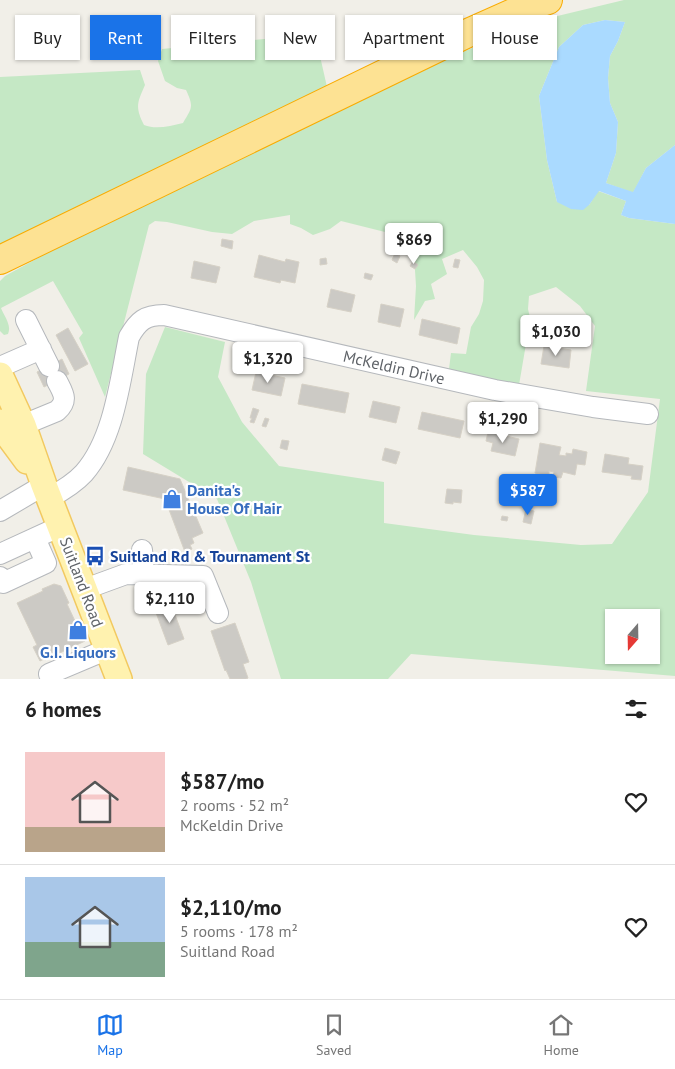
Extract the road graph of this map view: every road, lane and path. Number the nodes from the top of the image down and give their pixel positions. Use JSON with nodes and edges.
{"nodes":[{"id":1,"x":548,"y":0,"type":"edge"},
{"id":2,"x":0,"y":260,"type":"edge"},
{"id":3,"x":26,"y":320,"type":"dead end"},
{"id":4,"x":49,"y":365,"type":"junction"},
{"id":5,"x":0,"y":367,"type":"edge"},
{"id":6,"x":0,"y":375,"type":"edge"},
{"id":7,"x":648,"y":414,"type":"dead end"},
{"id":8,"x":11,"y":424,"type":"edge"},
{"id":9,"x":47,"y":492,"type":"junction"},
{"id":10,"x":0,"y":511,"type":"edge"},
{"id":11,"x":61,"y":526,"type":"junction"},
{"id":12,"x":35,"y":538,"type":"junction"},
{"id":13,"x":142,"y":550,"type":"dead end"},
{"id":14,"x":0,"y":554,"type":"edge"},
{"id":15,"x":144,"y":575,"type":"junction"},
{"id":16,"x":0,"y":577,"type":"edge"},
{"id":17,"x":85,"y":589,"type":"junction"},
{"id":18,"x":218,"y":613,"type":"dead end"},
{"id":19,"x":108,"y":649,"type":"junction"},
{"id":20,"x":49,"y":674,"type":"dead end"},
{"id":21,"x":119,"y":679,"type":"edge"}],
"edges":[{"from":1,"to":2,"type":"highway"},
{"from":3,"to":4,"type":"street"},
{"from":4,"to":5,"type":"street"},
{"from":4,"to":8,"type":"street"},
{"from":6,"to":8,"type":"main road","name":"Suitland Road"},
{"from":7,"to":9,"type":"street","name":"McKeldin Drive"},
{"from":8,"to":9,"type":"main road","name":"Suitland Road"},
{"from":9,"to":10,"type":"street","name":"McKeldin Drive"},
{"from":9,"to":11,"type":"main road","name":"Suitland Road"},
{"from":11,"to":12,"type":"street"},
{"from":11,"to":17,"type":"main road","name":"Suitland Road"},
{"from":12,"to":14,"type":"street"},
{"from":12,"to":16,"type":"street"},
{"from":13,"to":15,"type":"street"},
{"from":15,"to":17,"type":"street"},
{"from":15,"to":18,"type":"street"},
{"from":17,"to":19,"type":"main road","name":"Suitland Road"},
{"from":19,"to":20,"type":"street"},
{"from":19,"to":21,"type":"main road","name":"Suitland Road"}]}
